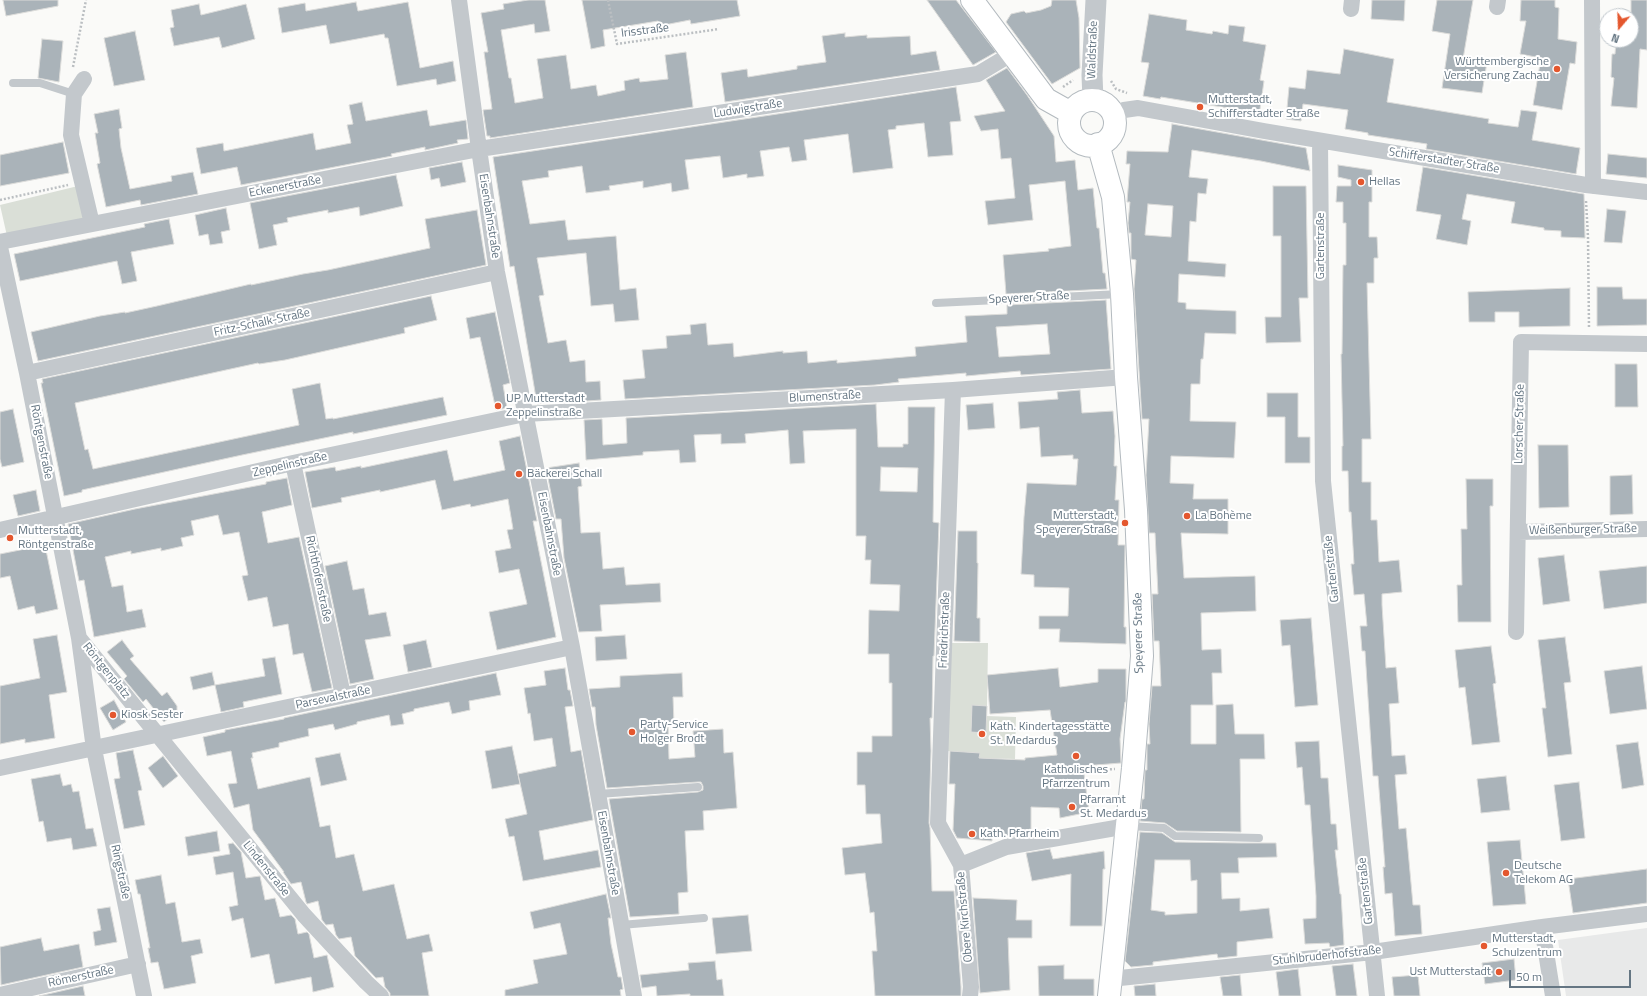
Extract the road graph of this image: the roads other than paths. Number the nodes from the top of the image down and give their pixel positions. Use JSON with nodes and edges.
{"nodes":[{"id":1,"x":459,"y":0,"type":"edge"},
{"id":2,"x":972,"y":0,"type":"edge"},
{"id":3,"x":1096,"y":0,"type":"edge"},
{"id":4,"x":1592,"y":0,"type":"edge"},
{"id":5,"x":1013,"y":53,"type":"junction"},
{"id":6,"x":84,"y":79,"type":"road end"},
{"id":7,"x":13,"y":84,"type":"dead end"},
{"id":8,"x":74,"y":94,"type":"junction"},
{"id":9,"x":1092,"y":100,"type":"junction"},
{"id":10,"x":1071,"y":113,"type":"junction"},
{"id":11,"x":1113,"y":115,"type":"junction"},
{"id":12,"x":1320,"y":141,"type":"junction"},
{"id":13,"x":1098,"y":144,"type":"junction"},
{"id":14,"x":479,"y":150,"type":"junction"},
{"id":15,"x":1590,"y":185,"type":"junction"},
{"id":16,"x":1647,"y":192,"type":"edge"},
{"id":17,"x":92,"y":224,"type":"junction"},
{"id":18,"x":0,"y":242,"type":"edge"},
{"id":19,"x":0,"y":247,"type":"edge"},
{"id":20,"x":497,"y":272,"type":"junction"},
{"id":21,"x":1122,"y":294,"type":"junction"},
{"id":22,"x":936,"y":303,"type":"dead end"},
{"id":23,"x":1647,"y":344,"type":"edge"},
{"id":24,"x":27,"y":373,"type":"junction"},
{"id":25,"x":1126,"y":377,"type":"junction"},
{"id":26,"x":953,"y":390,"type":"junction"},
{"id":27,"x":525,"y":414,"type":"junction"},
{"id":28,"x":293,"y":463,"type":"junction"},
{"id":29,"x":55,"y":518,"type":"junction"},
{"id":30,"x":1647,"y":529,"type":"edge"},
{"id":31,"x":0,"y":530,"type":"edge"},
{"id":32,"x":1518,"y":532,"type":"junction"},
{"id":33,"x":1516,"y":632,"type":"dead end"},
{"id":34,"x":79,"y":638,"type":"junction"},
{"id":35,"x":572,"y":647,"type":"junction"},
{"id":36,"x":343,"y":695,"type":"junction"},
{"id":37,"x":159,"y":735,"type":"junction"},
{"id":38,"x":94,"y":749,"type":"junction"},
{"id":39,"x":0,"y":768,"type":"edge"},
{"id":40,"x":698,"y":786,"type":"dead end"},
{"id":41,"x":598,"y":794,"type":"junction"},
{"id":42,"x":1126,"y":826,"type":"junction"},
{"id":43,"x":1259,"y":838,"type":"dead end"},
{"id":44,"x":960,"y":865,"type":"junction"},
{"id":45,"x":1647,"y":914,"type":"edge"},
{"id":46,"x":704,"y":918,"type":"dead end"},
{"id":47,"x":621,"y":925,"type":"junction"},
{"id":48,"x":1542,"y":927,"type":"junction"},
{"id":49,"x":1373,"y":952,"type":"junction"},
{"id":50,"x":138,"y":964,"type":"junction"},
{"id":51,"x":1110,"y":987,"type":"edge"},
{"id":52,"x":0,"y":995,"type":"edge"},
{"id":53,"x":144,"y":996,"type":"edge"},
{"id":54,"x":381,"y":996,"type":"edge"},
{"id":55,"x":634,"y":996,"type":"edge"},
{"id":56,"x":970,"y":996,"type":"edge"},
{"id":57,"x":1377,"y":996,"type":"edge"},
{"id":58,"x":1553,"y":996,"type":"edge"}],
"edges":[{"from":1,"to":14,"type":"street","name":"Eisenbahnstraße"},
{"from":2,"to":5,"type":"main road"},
{"from":3,"to":9,"type":"street","name":"Waldstraße"},
{"from":4,"to":15,"type":"street"},
{"from":5,"to":10,"type":"main road"},
{"from":5,"to":14,"type":"street","name":"Ludwigstraße"},
{"from":6,"to":8,"type":"street"},
{"from":7,"to":8,"type":"lane"},
{"from":8,"to":17,"type":"street"},
{"from":9,"to":10,"type":"main road"},
{"from":9,"to":11,"type":"main road"},
{"from":10,"to":13,"type":"main road"},
{"from":11,"to":12,"type":"street","name":"Schifferstadter Straße"},
{"from":11,"to":13,"type":"main road"},
{"from":12,"to":15,"type":"street","name":"Schifferstadter Straße"},
{"from":12,"to":49,"type":"street","name":"Gartenstraße"},
{"from":13,"to":21,"type":"main road","name":"Speyerer Straße"},
{"from":14,"to":17,"type":"street","name":"Eckenerstraße"},
{"from":14,"to":20,"type":"street","name":"Eisenbahnstraße"},
{"from":15,"to":16,"type":"street","name":"Schifferstadter Straße"},
{"from":17,"to":18,"type":"street","name":"Eckenerstraße"},
{"from":19,"to":24,"type":"street","name":"Röntgenstraße"},
{"from":20,"to":24,"type":"street","name":"Fritz-Schalk-Straße"},
{"from":20,"to":27,"type":"street","name":"Eisenbahnstraße"},
{"from":21,"to":22,"type":"lane","name":"Speyerer Straße"},
{"from":21,"to":25,"type":"main road","name":"Speyerer Straße"},
{"from":23,"to":32,"type":"street","name":"Lorscher Straße"},
{"from":24,"to":29,"type":"street","name":"Röntgenstraße"},
{"from":25,"to":26,"type":"street","name":"Blumenstraße"},
{"from":25,"to":42,"type":"main road","name":"Speyerer Straße"},
{"from":26,"to":27,"type":"street","name":"Blumenstraße"},
{"from":26,"to":44,"type":"street","name":"Friedrichstraße"},
{"from":27,"to":28,"type":"street","name":"Zeppelinstraße"},
{"from":27,"to":35,"type":"street","name":"Eisenbahnstraße"},
{"from":28,"to":29,"type":"street","name":"Zeppelinstraße"},
{"from":28,"to":36,"type":"street","name":"Richthofenstraße"},
{"from":29,"to":31,"type":"street","name":"Zeppelinstraße"},
{"from":29,"to":34,"type":"street","name":"Röntgenstraße"},
{"from":30,"to":32,"type":"street","name":"Weißenburger Straße"},
{"from":32,"to":33,"type":"street","name":"Lorscher Straße"},
{"from":34,"to":37,"type":"street","name":"Röntgenplatz"},
{"from":34,"to":38,"type":"street","name":"Röntgenplatz"},
{"from":35,"to":36,"type":"street","name":"Parsevalstraße"},
{"from":35,"to":41,"type":"street","name":"Eisenbahnstraße"},
{"from":36,"to":37,"type":"street","name":"Parsevalstraße"},
{"from":37,"to":38,"type":"street","name":"Parsevalstraße"},
{"from":37,"to":54,"type":"street","name":"Lindenstraße"},
{"from":38,"to":39,"type":"street","name":"Parsevalstraße"},
{"from":38,"to":50,"type":"street","name":"Ringstraße"},
{"from":40,"to":41,"type":"lane"},
{"from":41,"to":47,"type":"street","name":"Eisenbahnstraße"},
{"from":42,"to":43,"type":"lane"},
{"from":42,"to":44,"type":"street","name":"Obere Kirchstraße"},
{"from":42,"to":51,"type":"main road","name":"Speyerer Straße"},
{"from":44,"to":56,"type":"street","name":"Obere Kirchstraße"},
{"from":45,"to":48,"type":"street","name":"Stuhlbruderhofstraße"},
{"from":46,"to":47,"type":"lane"},
{"from":47,"to":55,"type":"street","name":"Eisenbahnstraße"},
{"from":48,"to":49,"type":"street","name":"Stuhlbruderhofstraße"},
{"from":48,"to":58,"type":"street"},
{"from":49,"to":51,"type":"street","name":"Stuhlbruderhofstraße"},
{"from":49,"to":57,"type":"street","name":"Gartenstraße"},
{"from":50,"to":52,"type":"street","name":"Römerstraße"},
{"from":50,"to":53,"type":"street","name":"Ringstraße"}]}
